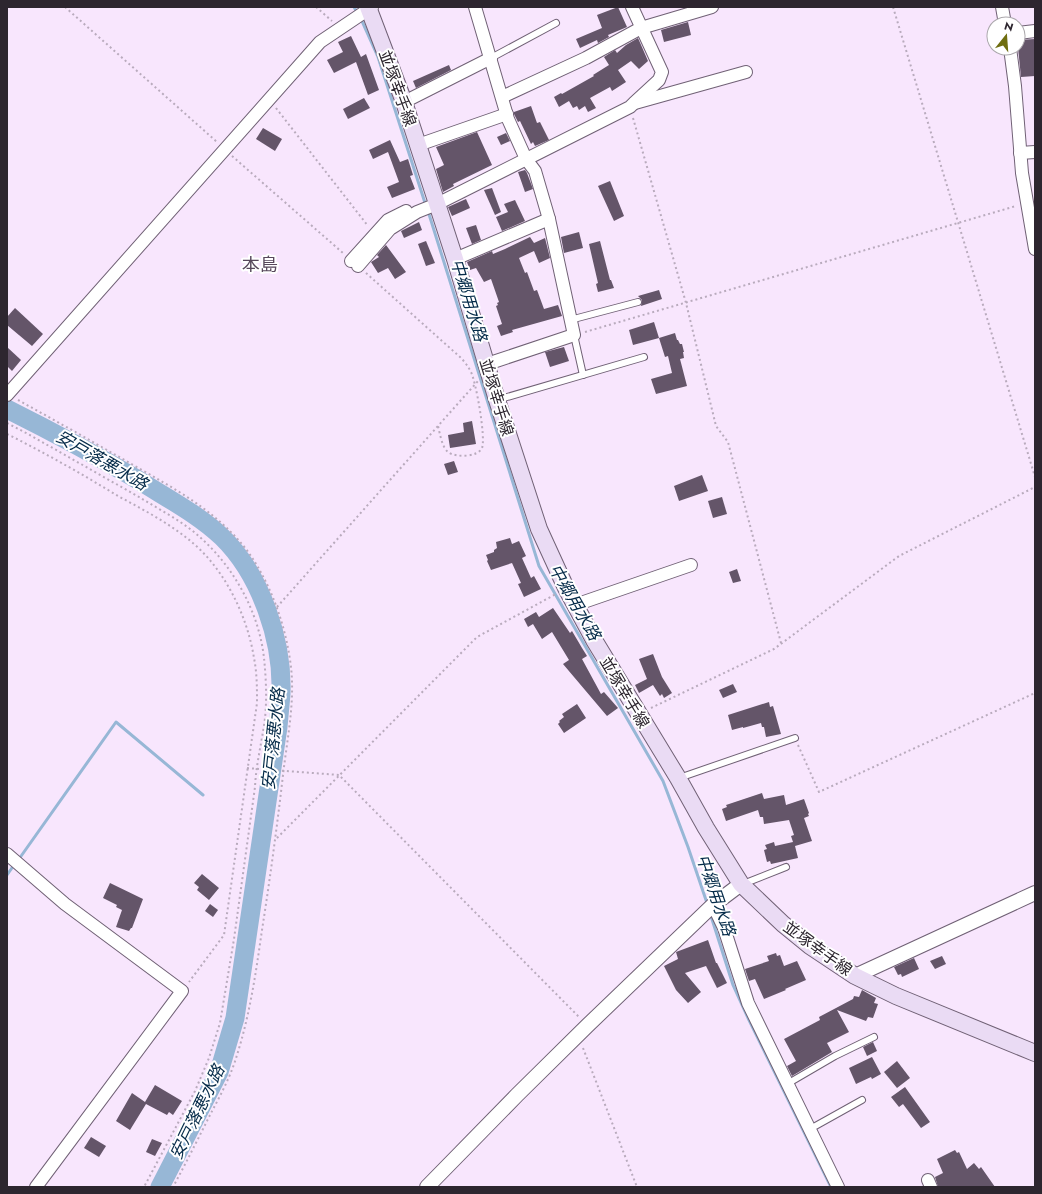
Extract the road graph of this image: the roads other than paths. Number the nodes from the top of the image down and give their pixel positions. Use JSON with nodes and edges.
{"nodes":[{"id":1,"x":475,"y":7,"type":"edge"},
{"id":2,"x":632,"y":7,"type":"edge"},
{"id":3,"x":712,"y":7,"type":"edge"},
{"id":4,"x":370,"y":8,"type":"edge"},
{"id":5,"x":556,"y":23,"type":"dead end"},
{"id":6,"x":641,"y":28,"type":"junction"},
{"id":7,"x":1011,"y":56,"type":"edge"},
{"id":8,"x":491,"y":58,"type":"junction"},
{"id":9,"x":746,"y":72,"type":"dead end"},
{"id":10,"x":502,"y":97,"type":"junction"},
{"id":11,"x":404,"y":102,"type":"junction"},
{"id":12,"x":632,"y":105,"type":"junction"},
{"id":13,"x":507,"y":114,"type":"junction"},
{"id":14,"x":418,"y":145,"type":"junction"},
{"id":15,"x":1035,"y":152,"type":"edge"},
{"id":16,"x":1020,"y":153,"type":"junction"},
{"id":17,"x":526,"y":159,"type":"junction"},
{"id":18,"x":437,"y":204,"type":"junction"},
{"id":19,"x":418,"y":212,"type":"junction"},
{"id":20,"x":549,"y":219,"type":"junction"},
{"id":21,"x":1033,"y":230,"type":"edge"},
{"id":22,"x":1035,"y":249,"type":"edge"},
{"id":23,"x":454,"y":259,"type":"junction"},
{"id":24,"x":638,"y":302,"type":"dead end"},
{"id":25,"x":570,"y":320,"type":"junction"},
{"id":26,"x":574,"y":335,"type":"junction"},
{"id":27,"x":644,"y":357,"type":"dead end"},
{"id":28,"x":487,"y":364,"type":"junction"},
{"id":29,"x":583,"y":375,"type":"junction"},
{"id":30,"x":7,"y":395,"type":"edge"},
{"id":31,"x":497,"y":400,"type":"junction"},
{"id":32,"x":691,"y":565,"type":"dead end"},
{"id":33,"x":575,"y":605,"type":"junction"},
{"id":34,"x":795,"y":738,"type":"road end"},
{"id":35,"x":678,"y":778,"type":"junction"},
{"id":36,"x":7,"y":854,"type":"edge"},
{"id":37,"x":786,"y":867,"type":"dead end"},
{"id":38,"x":741,"y":884,"type":"junction"},
{"id":39,"x":1035,"y":893,"type":"edge"},
{"id":40,"x":714,"y":905,"type":"junction"},
{"id":41,"x":855,"y":976,"type":"junction"},
{"id":42,"x":874,"y":1037,"type":"dead end"},
{"id":43,"x":1035,"y":1053,"type":"edge"},
{"id":44,"x":787,"y":1084,"type":"junction"},
{"id":45,"x":862,"y":1100,"type":"dead end"},
{"id":46,"x":810,"y":1129,"type":"junction"},
{"id":47,"x":36,"y":1187,"type":"edge"},
{"id":48,"x":427,"y":1187,"type":"edge"},
{"id":49,"x":838,"y":1187,"type":"edge"}],
"edges":[{"from":1,"to":8,"type":"street"},
{"from":2,"to":6,"type":"street"},
{"from":3,"to":6,"type":"street"},
{"from":4,"to":11,"type":"main road","name":"並塚幸手線"},
{"from":4,"to":30,"type":"street"},
{"from":5,"to":8,"type":"lane"},
{"from":6,"to":10,"type":"street"},
{"from":6,"to":12,"type":"street"},
{"from":7,"to":16,"type":"street"},
{"from":8,"to":10,"type":"street"},
{"from":8,"to":11,"type":"street"},
{"from":9,"to":12,"type":"street"},
{"from":10,"to":13,"type":"street"},
{"from":11,"to":14,"type":"main road","name":"並塚幸手線"},
{"from":12,"to":17,"type":"street"},
{"from":13,"to":14,"type":"street"},
{"from":13,"to":17,"type":"street"},
{"from":14,"to":18,"type":"main road","name":"並塚幸手線"},
{"from":15,"to":16,"type":"street"},
{"from":16,"to":21,"type":"street"},
{"from":17,"to":18,"type":"street"},
{"from":17,"to":20,"type":"street"},
{"from":18,"to":19,"type":"street"},
{"from":18,"to":23,"type":"main road","name":"並塚幸手線"},
{"from":19,"to":19,"type":"street"},
{"from":20,"to":23,"type":"street"},
{"from":20,"to":25,"type":"street"},
{"from":21,"to":22,"type":"street"},
{"from":23,"to":28,"type":"main road","name":"並塚幸手線"},
{"from":24,"to":25,"type":"lane"},
{"from":25,"to":26,"type":"street"},
{"from":26,"to":28,"type":"street"},
{"from":26,"to":29,"type":"lane"},
{"from":27,"to":29,"type":"lane"},
{"from":28,"to":31,"type":"main road","name":"並塚幸手線"},
{"from":29,"to":31,"type":"lane"},
{"from":31,"to":33,"type":"main road","name":"並塚幸手線"},
{"from":32,"to":33,"type":"street"},
{"from":33,"to":35,"type":"main road","name":"並塚幸手線"},
{"from":34,"to":35,"type":"lane"},
{"from":35,"to":38,"type":"main road","name":"並塚幸手線"},
{"from":36,"to":47,"type":"street"},
{"from":37,"to":38,"type":"lane"},
{"from":38,"to":40,"type":"street"},
{"from":38,"to":41,"type":"main road","name":"並塚幸手線"},
{"from":39,"to":41,"type":"street"},
{"from":40,"to":44,"type":"street"},
{"from":40,"to":48,"type":"street"},
{"from":41,"to":43,"type":"main road","name":"並塚幸手線"},
{"from":42,"to":44,"type":"lane"},
{"from":44,"to":46,"type":"street"},
{"from":45,"to":46,"type":"lane"},
{"from":46,"to":49,"type":"street"}]}
